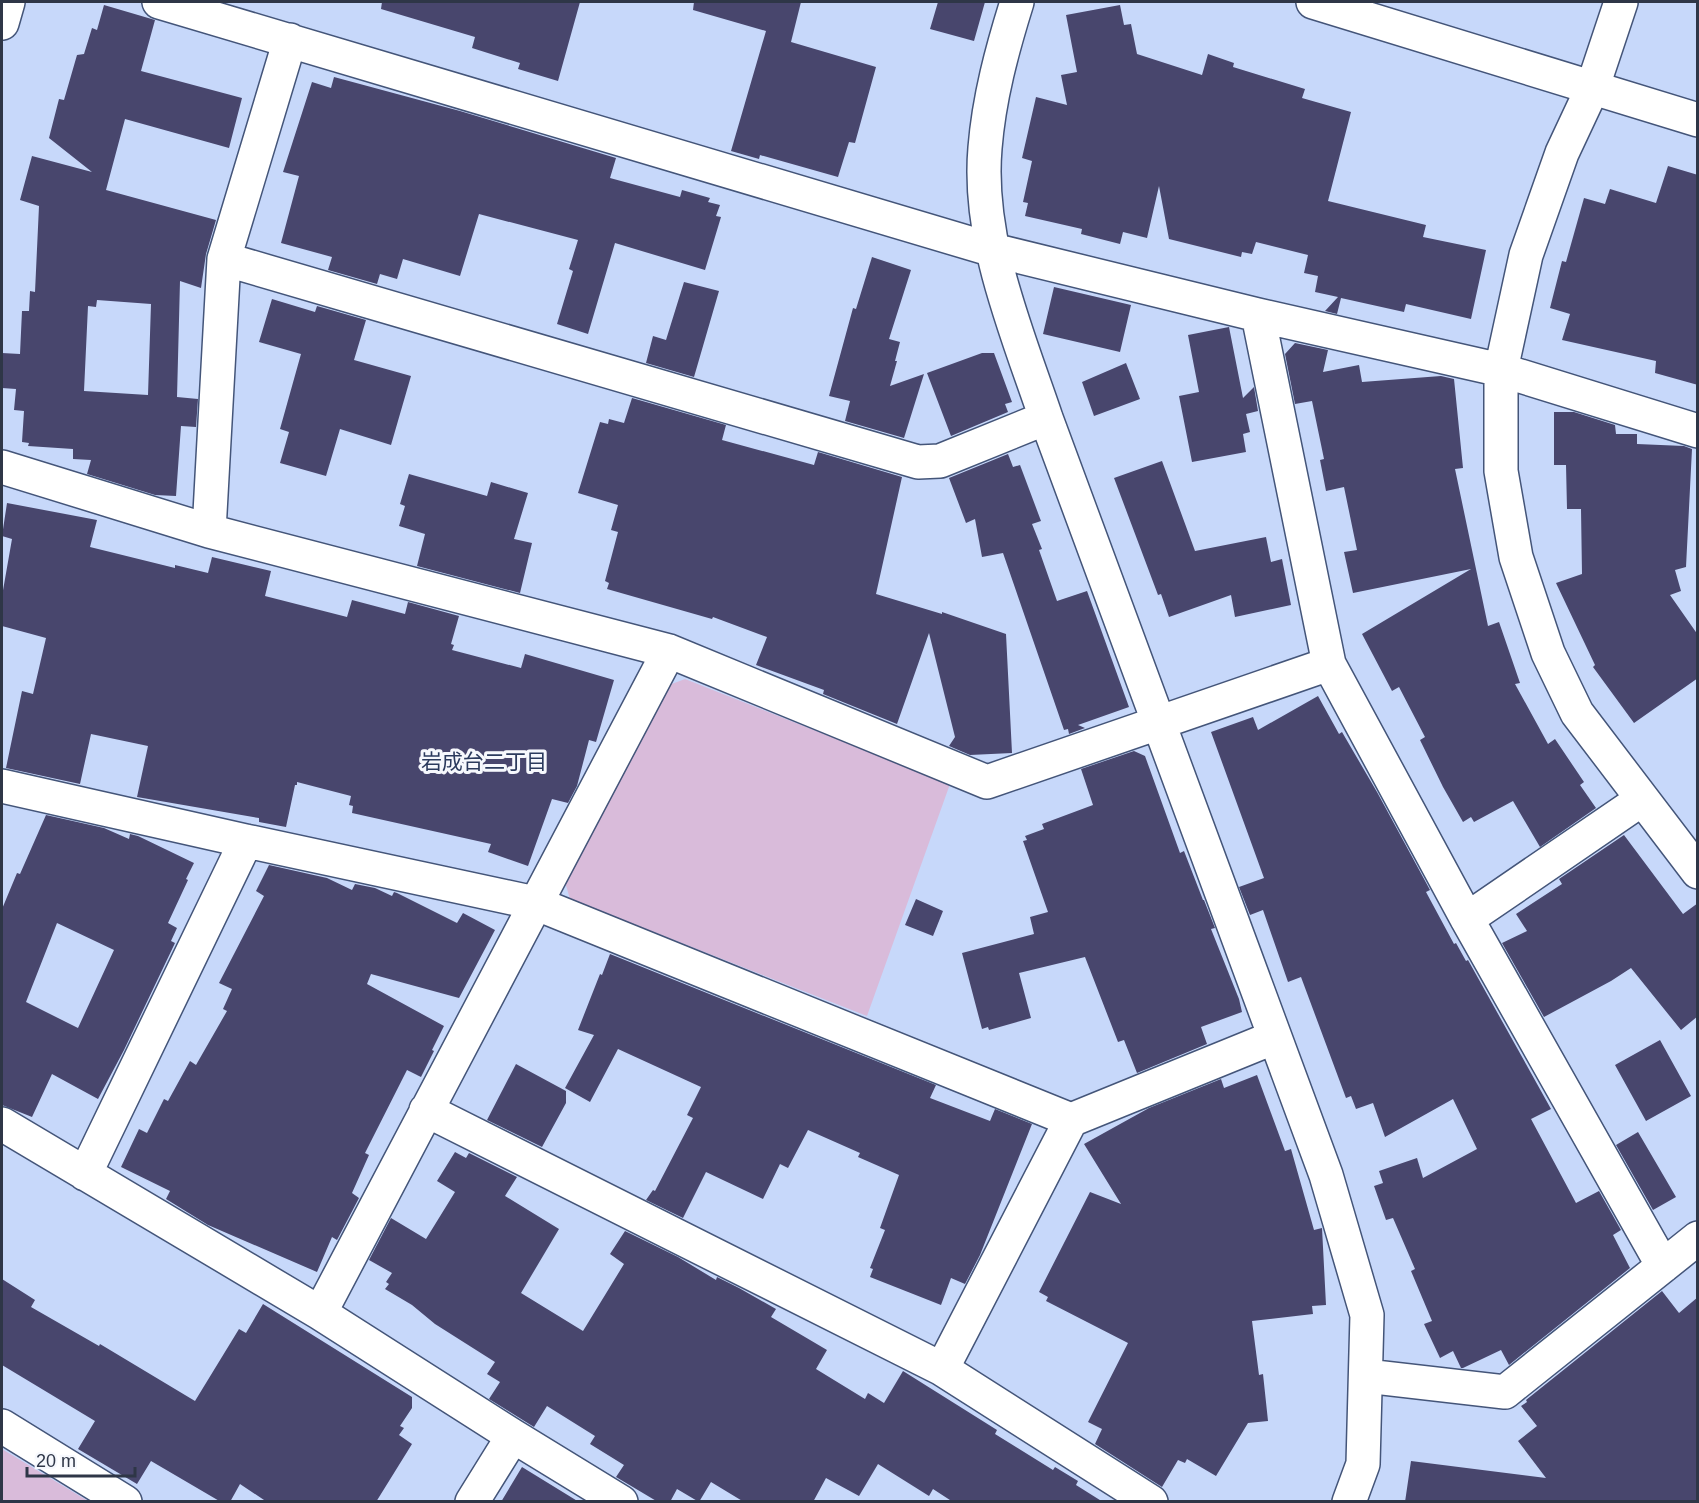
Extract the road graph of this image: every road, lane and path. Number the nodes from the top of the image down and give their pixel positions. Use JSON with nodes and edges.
{"nodes":[{"id":1,"x":8,"y":2,"type":"edge"},
{"id":2,"x":159,"y":2,"type":"edge"},
{"id":3,"x":1017,"y":2,"type":"edge"},
{"id":4,"x":1313,"y":2,"type":"edge"},
{"id":5,"x":1622,"y":2,"type":"edge"},
{"id":6,"x":2,"y":23,"type":"edge"},
{"id":7,"x":290,"y":40,"type":"junction"},
{"id":8,"x":1592,"y":89,"type":"junction"},
{"id":9,"x":1698,"y":120,"type":"edge"},
{"id":10,"x":993,"y":250,"type":"junction"},
{"id":11,"x":224,"y":259,"type":"junction"},
{"id":12,"x":1258,"y":315,"type":"junction"},
{"id":13,"x":1501,"y":370,"type":"junction"},
{"id":14,"x":1046,"y":418,"type":"junction"},
{"id":15,"x":1698,"y":431,"type":"edge"},
{"id":16,"x":2,"y":467,"type":"edge"},
{"id":17,"x":209,"y":531,"type":"junction"},
{"id":18,"x":669,"y":651,"type":"junction"},
{"id":19,"x":1329,"y":664,"type":"junction"},
{"id":20,"x":1159,"y":723,"type":"junction"},
{"id":21,"x":2,"y":786,"type":"edge"},
{"id":22,"x":1641,"y":800,"type":"junction"},
{"id":23,"x":246,"y":841,"type":"junction"},
{"id":24,"x":1698,"y":872,"type":"edge"},
{"id":25,"x":535,"y":903,"type":"junction"},
{"id":26,"x":1467,"y":919,"type":"junction"},
{"id":27,"x":1275,"y":1037,"type":"junction"},
{"id":28,"x":426,"y":1110,"type":"junction"},
{"id":29,"x":1071,"y":1120,"type":"junction"},
{"id":30,"x":2,"y":1124,"type":"edge"},
{"id":31,"x":85,"y":1174,"type":"junction"},
{"id":32,"x":1698,"y":1238,"type":"edge"},
{"id":33,"x":1663,"y":1266,"type":"junction"},
{"id":34,"x":320,"y":1313,"type":"junction"},
{"id":35,"x":942,"y":1369,"type":"junction"},
{"id":36,"x":1366,"y":1376,"type":"junction"},
{"id":37,"x":2,"y":1426,"type":"edge"},
{"id":38,"x":513,"y":1436,"type":"junction"},
{"id":39,"x":125,"y":1502,"type":"edge"},
{"id":40,"x":472,"y":1502,"type":"edge"},
{"id":41,"x":621,"y":1502,"type":"edge"},
{"id":42,"x":1151,"y":1502,"type":"edge"},
{"id":43,"x":1349,"y":1502,"type":"edge"}],
"edges":[{"from":1,"to":6,"type":"street"},
{"from":2,"to":7,"type":"street"},
{"from":3,"to":10,"type":"street"},
{"from":4,"to":8,"type":"street"},
{"from":5,"to":8,"type":"street"},
{"from":7,"to":10,"type":"street"},
{"from":7,"to":11,"type":"street"},
{"from":8,"to":9,"type":"street"},
{"from":8,"to":13,"type":"street"},
{"from":10,"to":12,"type":"street"},
{"from":10,"to":14,"type":"street"},
{"from":11,"to":14,"type":"street"},
{"from":11,"to":17,"type":"street"},
{"from":12,"to":13,"type":"street"},
{"from":12,"to":19,"type":"street"},
{"from":13,"to":15,"type":"street"},
{"from":13,"to":22,"type":"street"},
{"from":14,"to":20,"type":"street"},
{"from":16,"to":17,"type":"street"},
{"from":17,"to":18,"type":"street"},
{"from":18,"to":20,"type":"street"},
{"from":18,"to":25,"type":"street"},
{"from":19,"to":20,"type":"street"},
{"from":19,"to":26,"type":"street"},
{"from":20,"to":27,"type":"street"},
{"from":21,"to":23,"type":"street"},
{"from":22,"to":24,"type":"street"},
{"from":22,"to":26,"type":"street"},
{"from":23,"to":25,"type":"street"},
{"from":23,"to":31,"type":"street"},
{"from":25,"to":28,"type":"street"},
{"from":25,"to":29,"type":"street"},
{"from":26,"to":33,"type":"street"},
{"from":27,"to":29,"type":"street"},
{"from":27,"to":36,"type":"street"},
{"from":28,"to":34,"type":"street"},
{"from":28,"to":35,"type":"street"},
{"from":29,"to":35,"type":"street"},
{"from":30,"to":31,"type":"street"},
{"from":31,"to":34,"type":"street"},
{"from":32,"to":33,"type":"street"},
{"from":33,"to":36,"type":"street"},
{"from":34,"to":38,"type":"street"},
{"from":35,"to":42,"type":"street"},
{"from":36,"to":43,"type":"street"},
{"from":37,"to":39,"type":"street"},
{"from":38,"to":40,"type":"street"},
{"from":38,"to":41,"type":"street"}]}
